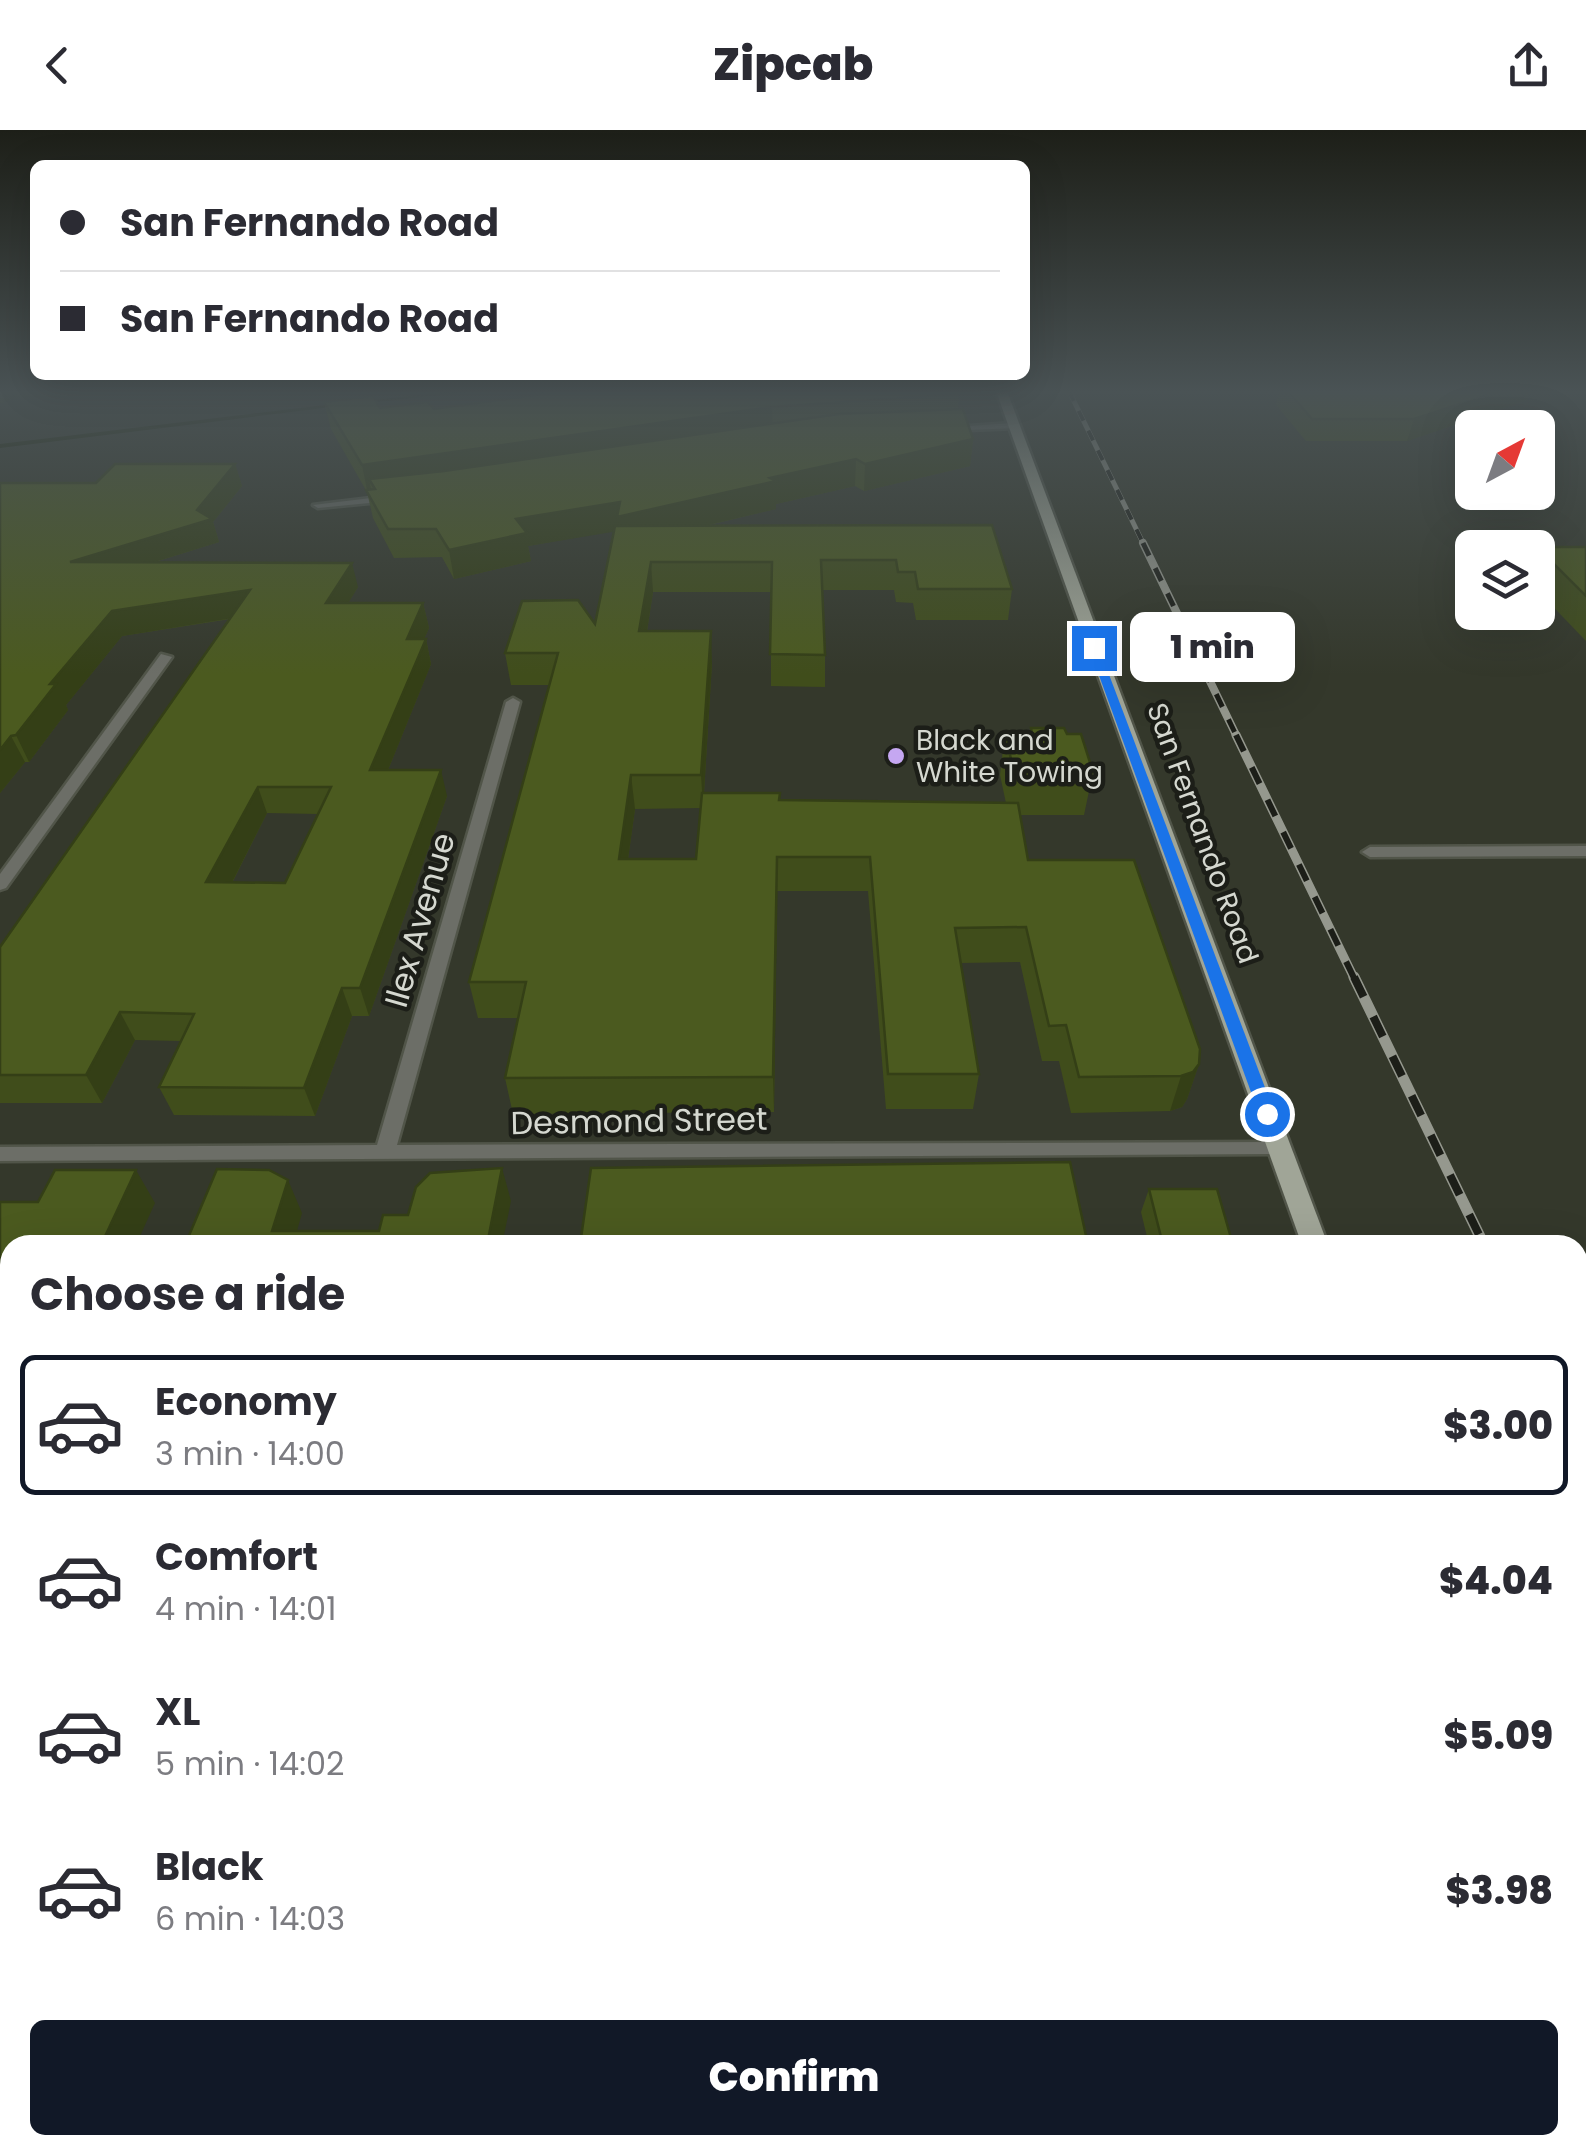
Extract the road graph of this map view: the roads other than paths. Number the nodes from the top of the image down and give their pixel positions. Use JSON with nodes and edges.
{"nodes":[{"id":1,"x":1035,"y":486,"type":"edge"},
{"id":2,"x":402,"y":497,"type":"edge"},
{"id":3,"x":318,"y":505,"type":"dead end"},
{"id":4,"x":166,"y":657,"type":"dead end"},
{"id":5,"x":514,"y":702,"type":"dead end"},
{"id":6,"x":1586,"y":851,"type":"edge"},
{"id":7,"x":1370,"y":852,"type":"dead end"},
{"id":8,"x":0,"y":884,"type":"edge"},
{"id":9,"x":1280,"y":1149,"type":"junction"},
{"id":10,"x":385,"y":1153,"type":"junction"},
{"id":11,"x":0,"y":1154,"type":"edge"},
{"id":12,"x":1311,"y":1235,"type":"edge"}],
"edges":[{"from":1,"to":9,"type":"main road","name":"San Fernando Road"},
{"from":2,"to":3,"type":"street"},
{"from":4,"to":8,"type":"street"},
{"from":5,"to":10,"type":"street","name":"Ilex Avenue"},
{"from":6,"to":7,"type":"street"},
{"from":9,"to":10,"type":"street","name":"Desmond Street"},
{"from":9,"to":12,"type":"main road","name":"San Fernando Road"},
{"from":10,"to":11,"type":"street","name":"Desmond Street"}]}
